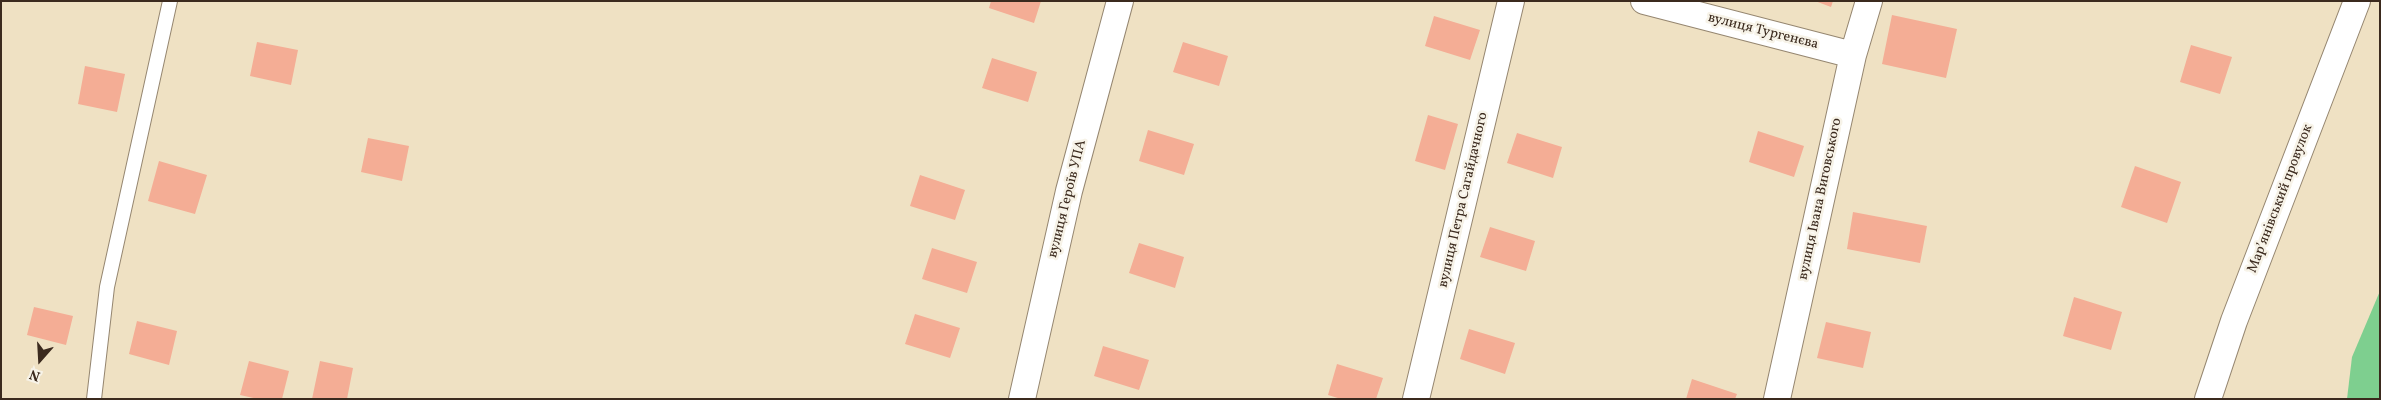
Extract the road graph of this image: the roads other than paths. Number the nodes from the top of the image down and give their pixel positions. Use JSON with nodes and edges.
{"nodes":[{"id":1,"x":170,"y":1,"type":"edge"},
{"id":2,"x":1120,"y":1,"type":"edge"},
{"id":3,"x":1511,"y":1,"type":"edge"},
{"id":4,"x":1644,"y":1,"type":"edge"},
{"id":5,"x":1869,"y":1,"type":"edge"},
{"id":6,"x":2357,"y":1,"type":"edge"},
{"id":7,"x":1853,"y":55,"type":"junction"},
{"id":8,"x":94,"y":399,"type":"edge"},
{"id":9,"x":1022,"y":399,"type":"edge"},
{"id":10,"x":1416,"y":399,"type":"edge"},
{"id":11,"x":1777,"y":399,"type":"edge"},
{"id":12,"x":2208,"y":399,"type":"edge"}],
"edges":[{"from":1,"to":8,"type":"lane"},
{"from":2,"to":9,"type":"street","name":"вулиця Героїв УПА"},
{"from":3,"to":10,"type":"street","name":"вулиця Петра Сагайдачного"},
{"from":4,"to":7,"type":"street","name":"вулиця Тургенєва"},
{"from":5,"to":7,"type":"street","name":"вулиця Івана Виговського"},
{"from":6,"to":12,"type":"street","name":"Марʼянівський провулок"},
{"from":7,"to":11,"type":"street","name":"вулиця Івана Виговського"}]}
